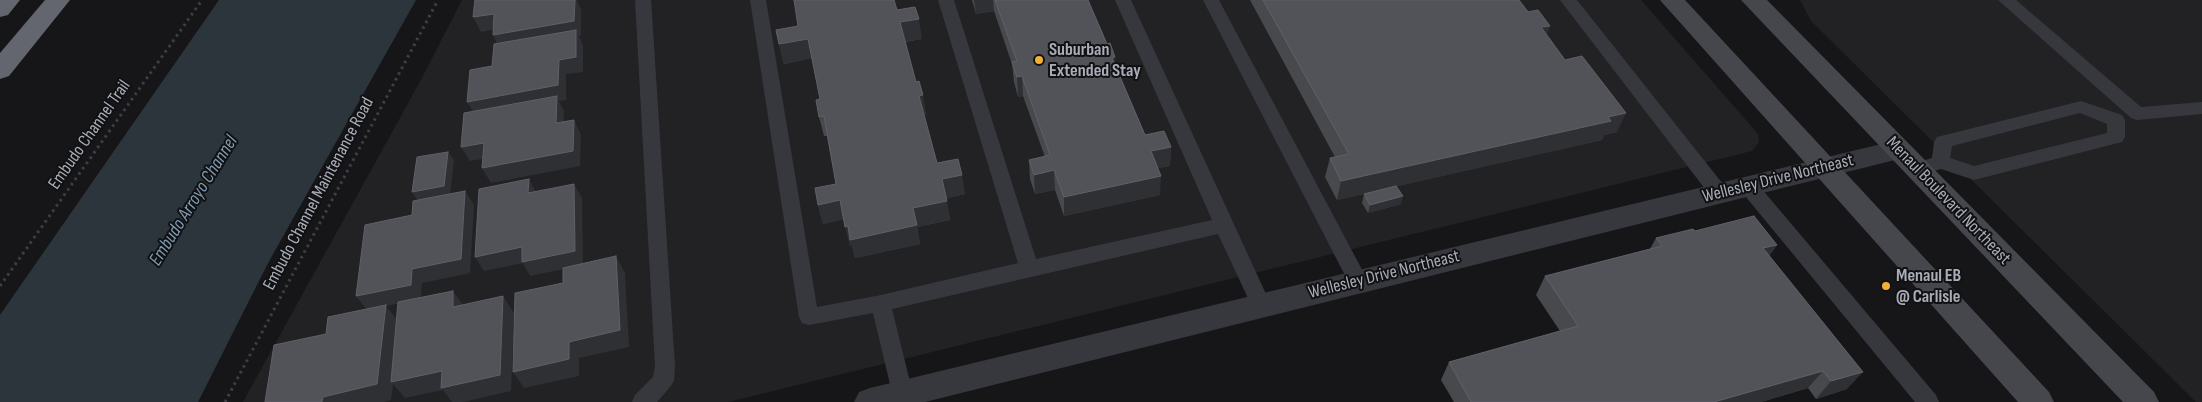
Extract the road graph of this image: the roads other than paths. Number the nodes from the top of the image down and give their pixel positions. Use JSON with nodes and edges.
{"nodes":[{"id":1,"x":8,"y":0,"type":"edge"},
{"id":2,"x":58,"y":0,"type":"edge"},
{"id":3,"x":643,"y":0,"type":"edge"},
{"id":4,"x":758,"y":0,"type":"edge"},
{"id":5,"x":946,"y":0,"type":"edge"},
{"id":6,"x":1123,"y":0,"type":"edge"},
{"id":7,"x":1211,"y":0,"type":"edge"},
{"id":8,"x":1568,"y":0,"type":"edge"},
{"id":9,"x":1672,"y":0,"type":"edge"},
{"id":10,"x":1753,"y":0,"type":"edge"},
{"id":11,"x":2006,"y":0,"type":"edge"},
{"id":12,"x":0,"y":9,"type":"edge"},
{"id":13,"x":0,"y":70,"type":"edge"},
{"id":14,"x":2202,"y":108,"type":"edge"},
{"id":15,"x":2137,"y":114,"type":"junction"},
{"id":16,"x":2116,"y":120,"type":"junction"},
{"id":17,"x":1919,"y":160,"type":"junction"},
{"id":18,"x":1824,"y":167,"type":"junction"},
{"id":19,"x":1748,"y":186,"type":"junction"},
{"id":20,"x":1719,"y":192,"type":"junction"},
{"id":21,"x":1224,"y":226,"type":"junction"},
{"id":22,"x":1029,"y":268,"type":"junction"},
{"id":23,"x":1358,"y":282,"type":"junction"},
{"id":24,"x":881,"y":303,"type":"junction"},
{"id":25,"x":1261,"y":305,"type":"junction"},
{"id":26,"x":902,"y":394,"type":"junction"},
{"id":27,"x":643,"y":402,"type":"edge"},
{"id":28,"x":870,"y":402,"type":"edge"},
{"id":29,"x":1928,"y":402,"type":"edge"},
{"id":30,"x":2038,"y":402,"type":"edge"},
{"id":31,"x":2143,"y":402,"type":"edge"}],
"edges":[{"from":1,"to":12,"type":"highway"},
{"from":2,"to":13,"type":"highway"},
{"from":3,"to":27,"type":"lane"},
{"from":4,"to":24,"type":"lane"},
{"from":5,"to":22,"type":"lane"},
{"from":6,"to":21,"type":"lane"},
{"from":7,"to":23,"type":"lane"},
{"from":8,"to":20,"type":"lane"},
{"from":9,"to":18,"type":"main road"},
{"from":10,"to":17,"type":"main road","name":"Menaul Boulevard Northeast"},
{"from":11,"to":15,"type":"lane"},
{"from":14,"to":15,"type":"lane"},
{"from":15,"to":16,"type":"lane"},
{"from":16,"to":17,"type":"lane"},
{"from":16,"to":17,"type":"lane"},
{"from":17,"to":18,"type":"street","name":"Wellesley Drive Northeast"},
{"from":17,"to":31,"type":"main road","name":"Menaul Boulevard Northeast"},
{"from":18,"to":19,"type":"street","name":"Wellesley Drive Northeast"},
{"from":18,"to":30,"type":"main road"},
{"from":19,"to":20,"type":"street","name":"Wellesley Drive Northeast"},
{"from":19,"to":29,"type":"lane"},
{"from":20,"to":23,"type":"street","name":"Wellesley Drive Northeast"},
{"from":21,"to":22,"type":"lane"},
{"from":21,"to":25,"type":"lane"},
{"from":22,"to":24,"type":"lane"},
{"from":23,"to":25,"type":"street","name":"Wellesley Drive Northeast"},
{"from":24,"to":26,"type":"lane"},
{"from":25,"to":26,"type":"street","name":"Wellesley Drive Northeast"},
{"from":26,"to":28,"type":"street","name":"Wellesley Drive Northeast"}]}
